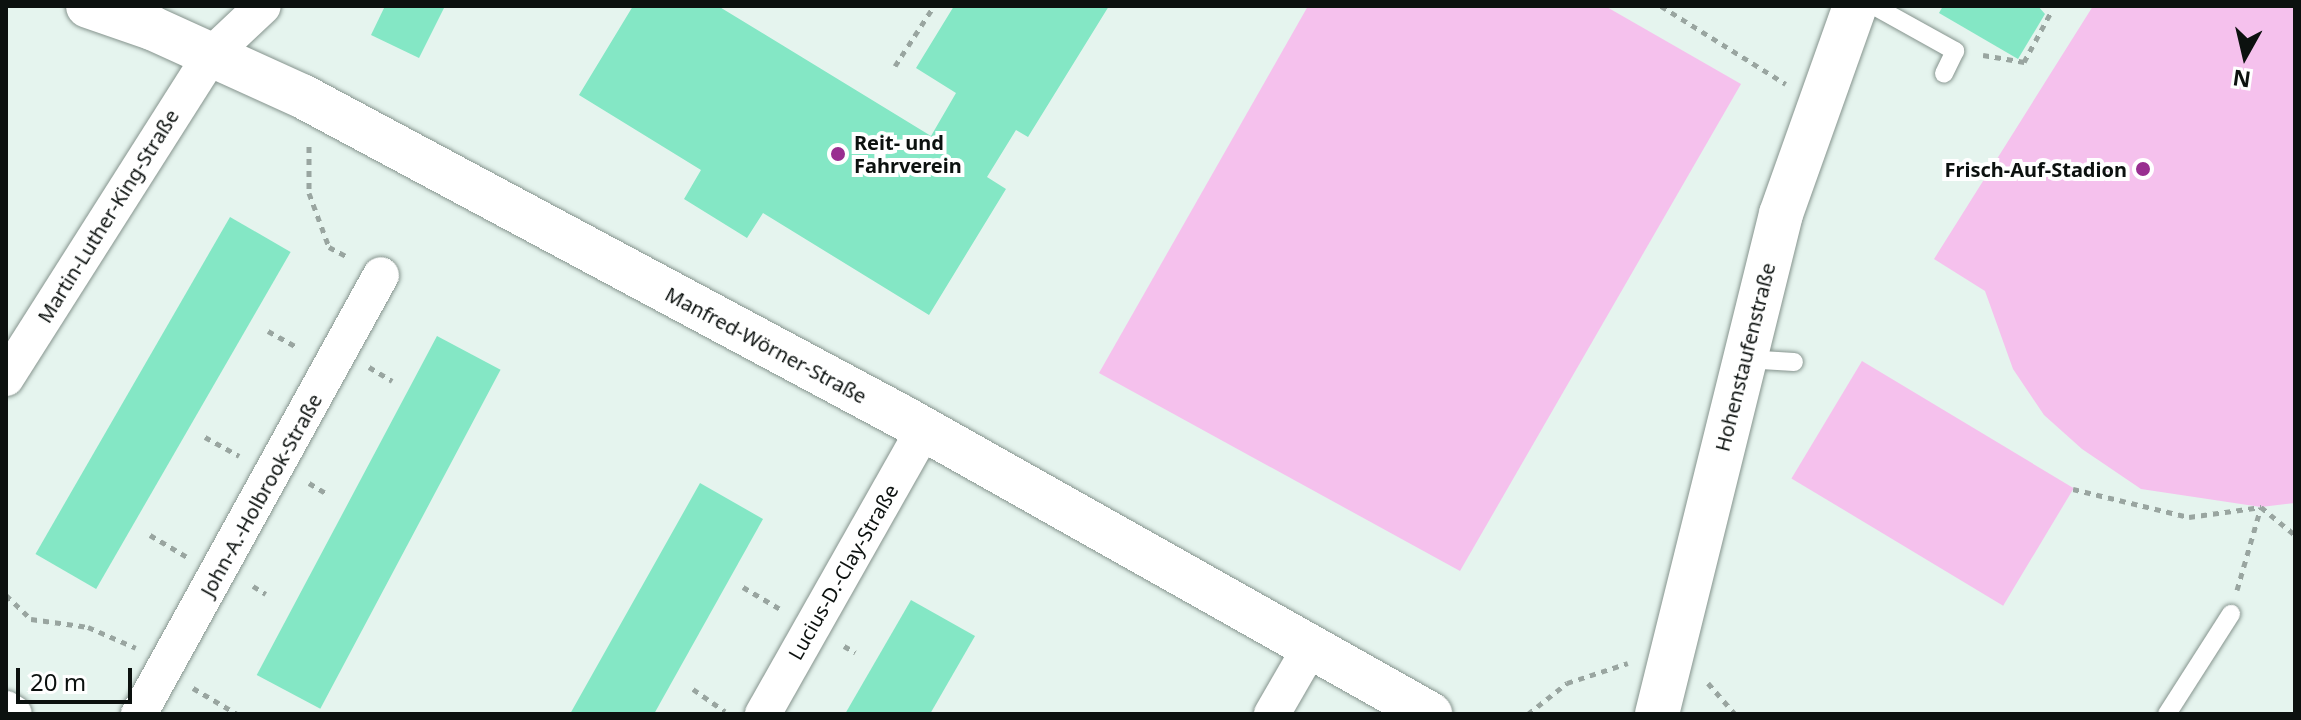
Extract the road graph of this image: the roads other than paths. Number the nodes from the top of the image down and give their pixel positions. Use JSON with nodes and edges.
{"nodes":[{"id":1,"x":88,"y":6,"type":"edge"},
{"id":2,"x":263,"y":6,"type":"edge"},
{"id":3,"x":1855,"y":6,"type":"edge"},
{"id":4,"x":1874,"y":6,"type":"edge"},
{"id":5,"x":211,"y":55,"type":"junction"},
{"id":6,"x":1944,"y":74,"type":"dead end"},
{"id":7,"x":381,"y":275,"type":"road end"},
{"id":8,"x":1743,"y":359,"type":"junction"},
{"id":9,"x":1794,"y":362,"type":"dead end"},
{"id":10,"x":6,"y":378,"type":"edge"},
{"id":11,"x":924,"y":429,"type":"junction"},
{"id":12,"x":2231,"y":614,"type":"road end"},
{"id":13,"x":1309,"y":650,"type":"junction"},
{"id":14,"x":6,"y":709,"type":"edge"},
{"id":15,"x":14,"y":714,"type":"edge"},
{"id":16,"x":139,"y":714,"type":"edge"},
{"id":17,"x":763,"y":714,"type":"edge"},
{"id":18,"x":1272,"y":714,"type":"edge"},
{"id":19,"x":1430,"y":714,"type":"edge"},
{"id":20,"x":1657,"y":714,"type":"edge"},
{"id":21,"x":2167,"y":714,"type":"edge"}],
"edges":[{"from":1,"to":5,"type":"street","name":"Manfred-Wörner-Straße"},
{"from":2,"to":5,"type":"street","name":"Martin-Luther-King-Straße"},
{"from":3,"to":8,"type":"street","name":"Hohenstaufenstraße"},
{"from":4,"to":6,"type":"lane"},
{"from":5,"to":10,"type":"street","name":"Martin-Luther-King-Straße"},
{"from":5,"to":11,"type":"street","name":"Manfred-Wörner-Straße"},
{"from":7,"to":16,"type":"street","name":"John-A.-Holbrook-Straße"},
{"from":8,"to":9,"type":"lane"},
{"from":8,"to":20,"type":"street","name":"Hohenstaufenstraße"},
{"from":11,"to":13,"type":"street","name":"Manfred-Wörner-Straße"},
{"from":11,"to":17,"type":"street","name":"Lucius-D.-Clay-Straße"},
{"from":12,"to":21,"type":"lane"},
{"from":13,"to":18,"type":"street"},
{"from":13,"to":19,"type":"street","name":"Manfred-Wörner-Straße"},
{"from":14,"to":15,"type":"street"}]}
